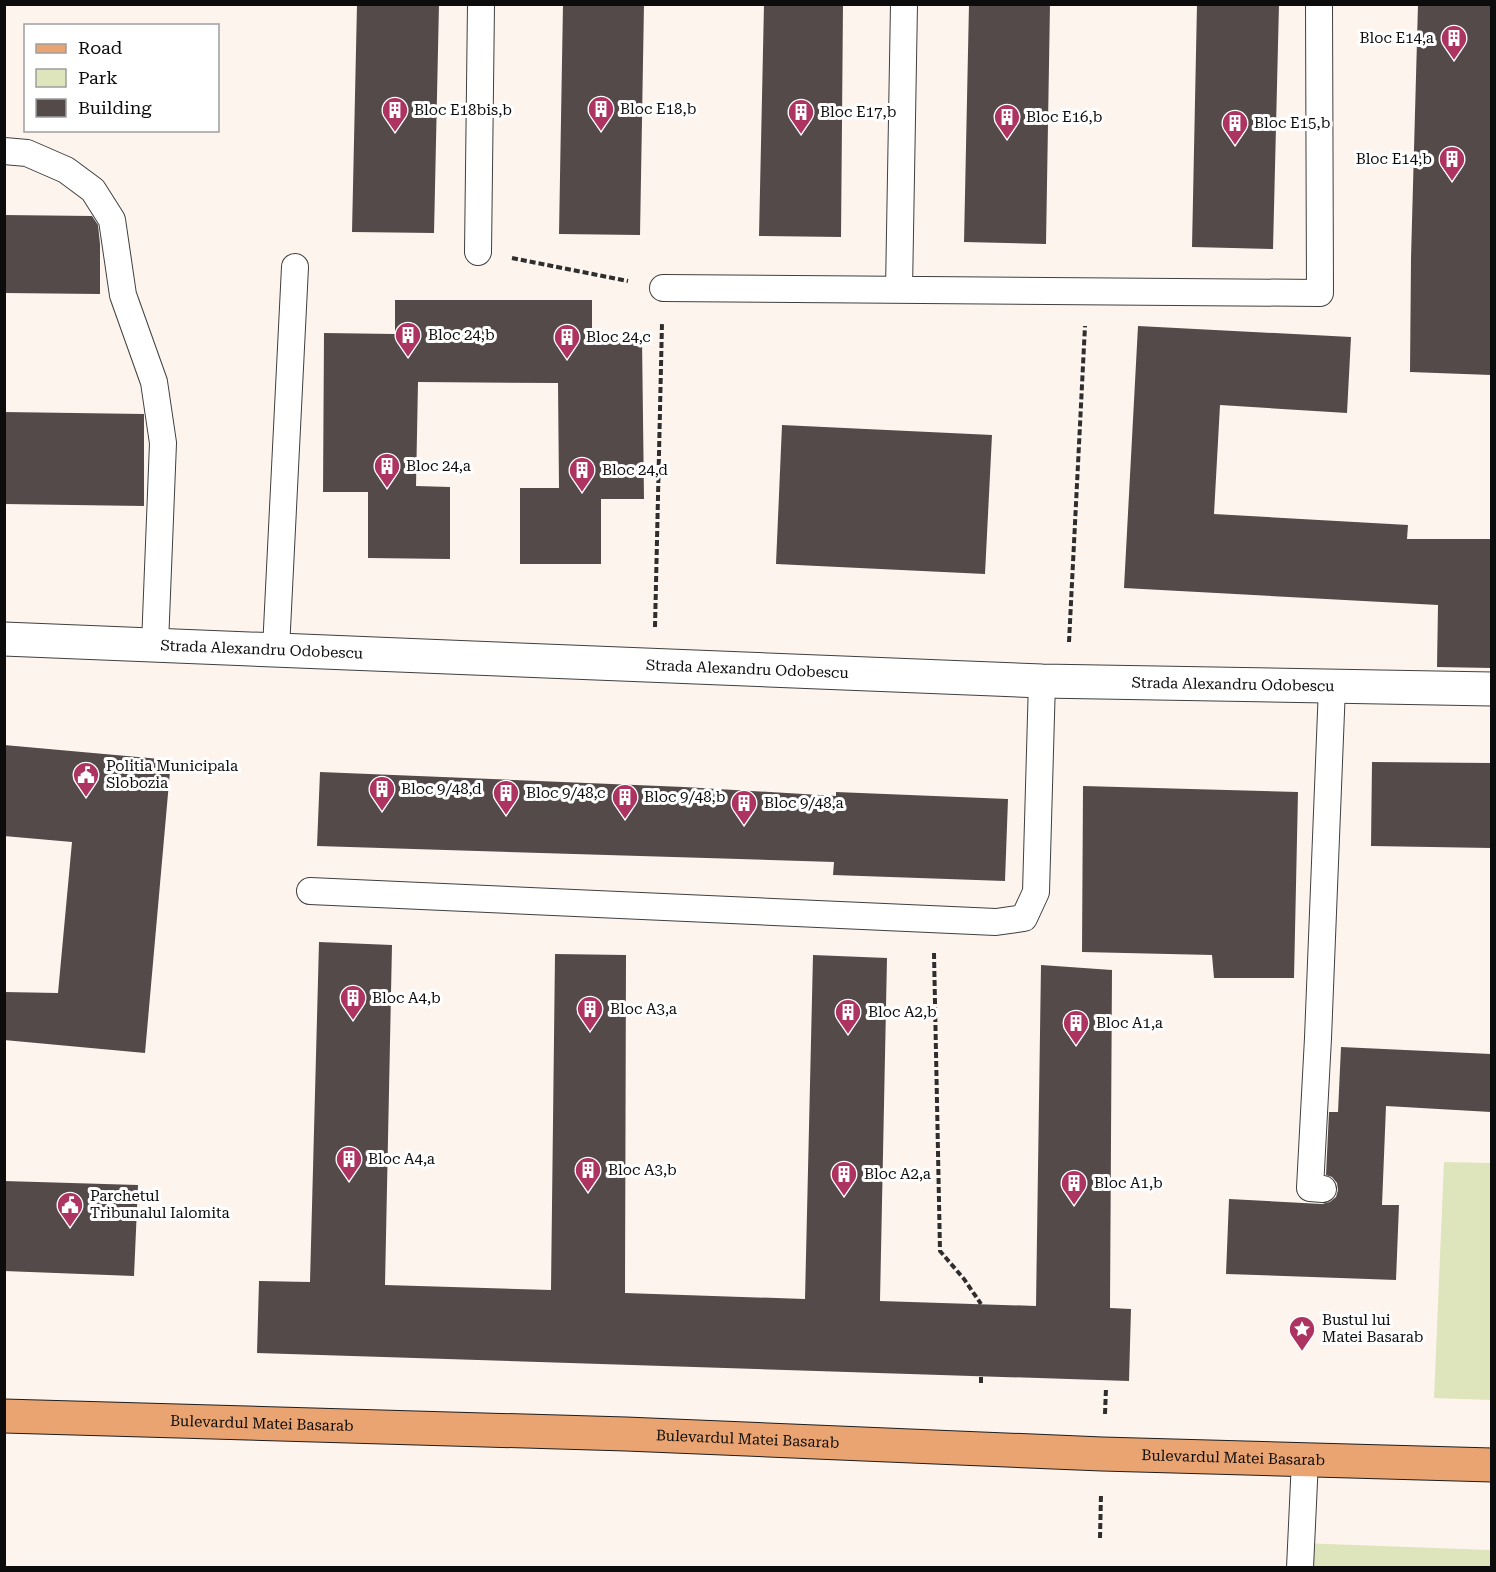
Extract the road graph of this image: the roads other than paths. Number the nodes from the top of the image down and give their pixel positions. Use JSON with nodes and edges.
{"nodes":[{"id":1,"x":481,"y":4,"type":"edge"},
{"id":2,"x":904,"y":4,"type":"edge"},
{"id":3,"x":1319,"y":4,"type":"edge"},
{"id":4,"x":4,"y":151,"type":"edge"},
{"id":5,"x":478,"y":252,"type":"road end"},
{"id":6,"x":295,"y":267,"type":"dead end"},
{"id":7,"x":663,"y":288,"type":"road end"},
{"id":8,"x":899,"y":290,"type":"junction"},
{"id":9,"x":4,"y":639,"type":"edge"},
{"id":10,"x":155,"y":644,"type":"junction"},
{"id":11,"x":276,"y":649,"type":"junction"},
{"id":12,"x":1054,"y":681,"type":"junction"},
{"id":13,"x":1332,"y":687,"type":"junction"},
{"id":14,"x":1491,"y":689,"type":"edge"},
{"id":15,"x":310,"y":891,"type":"dead end"},
{"id":16,"x":1323,"y":1189,"type":"dead end"},
{"id":17,"x":4,"y":1416,"type":"edge"},
{"id":18,"x":1305,"y":1460,"type":"junction"},
{"id":19,"x":1491,"y":1465,"type":"edge"},
{"id":20,"x":1300,"y":1568,"type":"edge"}],
"edges":[{"from":1,"to":5,"type":"lane"},
{"from":2,"to":8,"type":"lane"},
{"from":3,"to":8,"type":"lane"},
{"from":4,"to":10,"type":"lane"},
{"from":6,"to":11,"type":"lane"},
{"from":7,"to":8,"type":"lane"},
{"from":9,"to":10,"type":"street","name":"Strada Alexandru Odobescu"},
{"from":10,"to":11,"type":"street","name":"Strada Alexandru Odobescu"},
{"from":11,"to":12,"type":"street","name":"Strada Alexandru Odobescu"},
{"from":12,"to":13,"type":"street","name":"Strada Alexandru Odobescu"},
{"from":12,"to":15,"type":"lane"},
{"from":13,"to":14,"type":"street","name":"Strada Alexandru Odobescu"},
{"from":13,"to":16,"type":"lane"},
{"from":17,"to":18,"type":"main road","name":"Bulevardul Matei Basarab"},
{"from":18,"to":19,"type":"main road","name":"Bulevardul Matei Basarab"},
{"from":18,"to":20,"type":"lane"}]}
